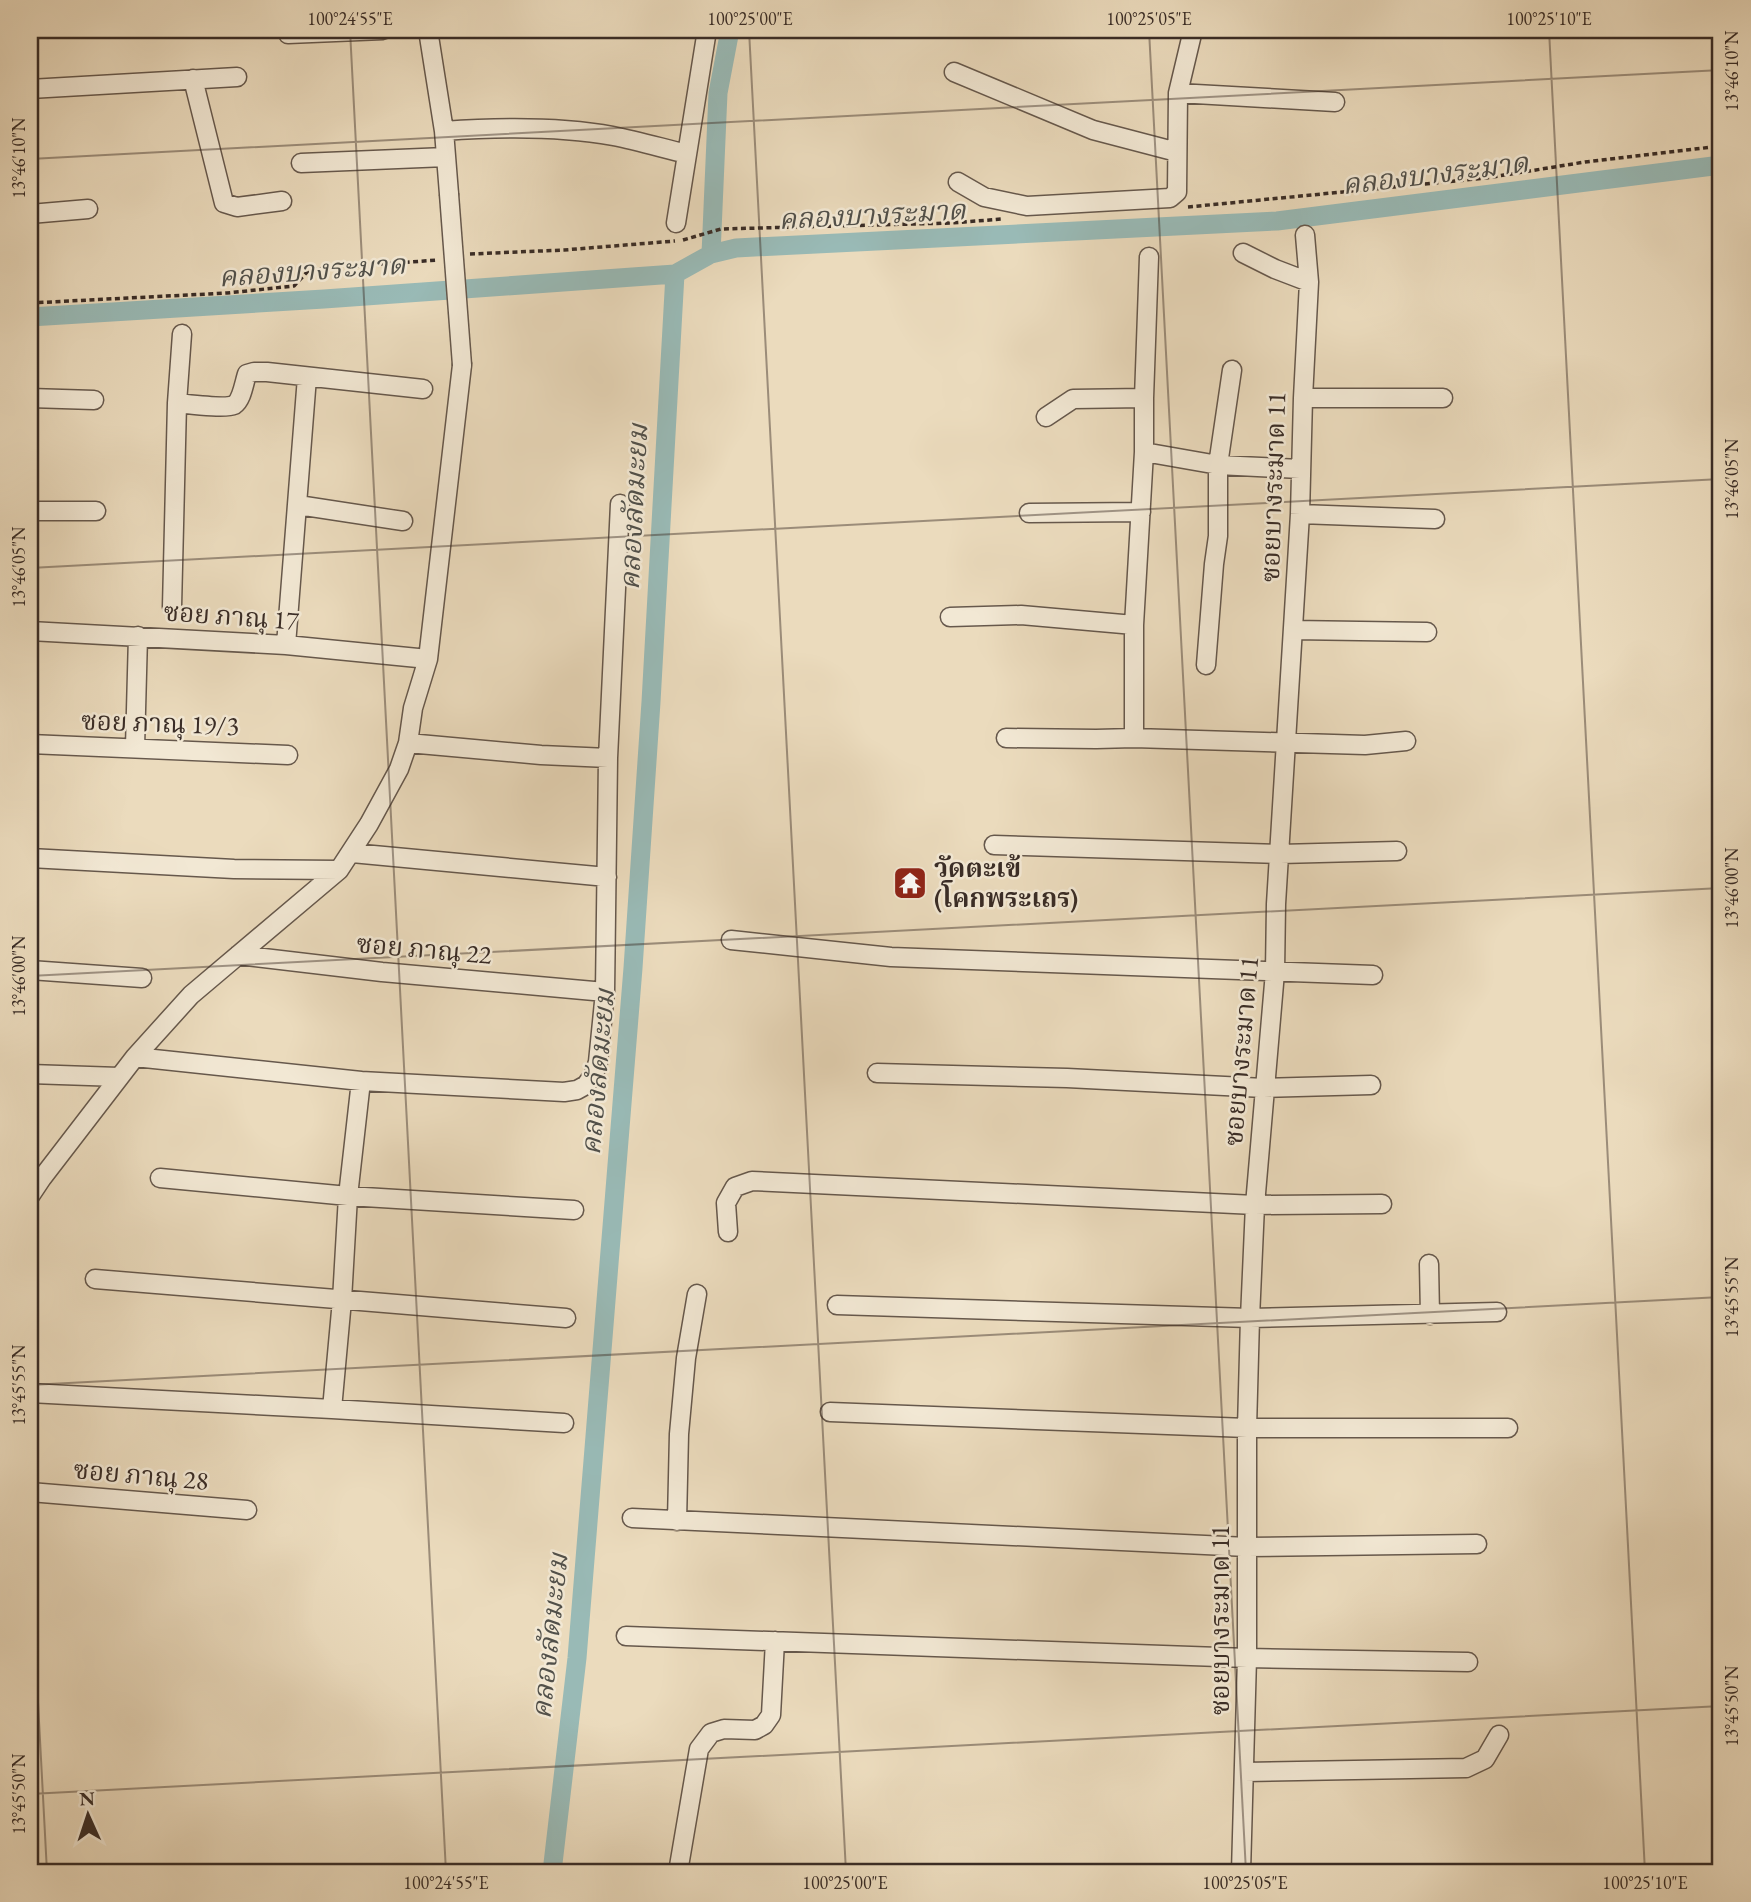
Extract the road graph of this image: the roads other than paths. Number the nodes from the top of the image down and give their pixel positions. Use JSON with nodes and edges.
{"nodes":[{"id":1,"x":383,"y":30,"type":"edge"},
{"id":2,"x":428,"y":30,"type":"edge"},
{"id":3,"x":706,"y":30,"type":"edge"},
{"id":4,"x":1193,"y":30,"type":"edge"},
{"id":5,"x":288,"y":34,"type":"dead end"},
{"id":6,"x":954,"y":72,"type":"dead end"},
{"id":7,"x":237,"y":77,"type":"dead end"},
{"id":8,"x":193,"y":79,"type":"junction"},
{"id":9,"x":30,"y":89,"type":"edge"},
{"id":10,"x":1178,"y":93,"type":"junction"},
{"id":11,"x":1335,"y":102,"type":"dead end"},
{"id":12,"x":444,"y":131,"type":"junction"},
{"id":13,"x":1177,"y":152,"type":"junction"},
{"id":14,"x":687,"y":154,"type":"junction"},
{"id":15,"x":446,"y":157,"type":"junction"},
{"id":16,"x":301,"y":163,"type":"dead end"},
{"id":17,"x":958,"y":182,"type":"dead end"},
{"id":18,"x":282,"y":201,"type":"dead end"},
{"id":19,"x":88,"y":209,"type":"dead end"},
{"id":20,"x":30,"y":214,"type":"edge"},
{"id":21,"x":676,"y":223,"type":"dead end"},
{"id":22,"x":1305,"y":235,"type":"dead end"},
{"id":23,"x":1243,"y":253,"type":"dead end"},
{"id":24,"x":1149,"y":257,"type":"dead end"},
{"id":25,"x":1308,"y":282,"type":"junction"},
{"id":26,"x":182,"y":334,"type":"dead end"},
{"id":27,"x":1232,"y":370,"type":"dead end"},
{"id":28,"x":307,"y":377,"type":"junction"},
{"id":29,"x":423,"y":389,"type":"dead end"},
{"id":30,"x":30,"y":398,"type":"edge"},
{"id":31,"x":1144,"y":398,"type":"junction"},
{"id":32,"x":1303,"y":398,"type":"junction"},
{"id":33,"x":1443,"y":398,"type":"dead end"},
{"id":34,"x":94,"y":400,"type":"dead end"},
{"id":35,"x":177,"y":403,"type":"junction"},
{"id":36,"x":1046,"y":417,"type":"dead end"},
{"id":37,"x":1144,"y":452,"type":"junction"},
{"id":38,"x":1218,"y":466,"type":"junction"},
{"id":39,"x":1300,"y":469,"type":"junction"},
{"id":40,"x":620,"y":504,"type":"dead end"},
{"id":41,"x":298,"y":505,"type":"junction"},
{"id":42,"x":30,"y":511,"type":"edge"},
{"id":43,"x":96,"y":511,"type":"dead end"},
{"id":44,"x":1030,"y":513,"type":"dead end"},
{"id":45,"x":1140,"y":513,"type":"junction"},
{"id":46,"x":1300,"y":514,"type":"junction"},
{"id":47,"x":1435,"y":519,"type":"dead end"},
{"id":48,"x":403,"y":521,"type":"dead end"},
{"id":49,"x":172,"y":607,"type":"dead end"},
{"id":50,"x":950,"y":617,"type":"dead end"},
{"id":51,"x":1134,"y":625,"type":"junction"},
{"id":52,"x":1293,"y":630,"type":"junction"},
{"id":53,"x":30,"y":631,"type":"edge"},
{"id":54,"x":1427,"y":632,"type":"dead end"},
{"id":55,"x":138,"y":636,"type":"junction"},
{"id":56,"x":286,"y":645,"type":"junction"},
{"id":57,"x":428,"y":659,"type":"junction"},
{"id":58,"x":1206,"y":664,"type":"dead end"},
{"id":59,"x":1006,"y":738,"type":"dead end"},
{"id":60,"x":1134,"y":738,"type":"junction"},
{"id":61,"x":1406,"y":741,"type":"dead end"},
{"id":62,"x":408,"y":743,"type":"junction"},
{"id":63,"x":1285,"y":743,"type":"junction"},
{"id":64,"x":30,"y":744,"type":"edge"},
{"id":65,"x":135,"y":747,"type":"junction"},
{"id":66,"x":288,"y":755,"type":"dead end"},
{"id":67,"x":608,"y":758,"type":"junction"},
{"id":68,"x":994,"y":845,"type":"dead end"},
{"id":69,"x":1396,"y":851,"type":"dead end"},
{"id":70,"x":352,"y":853,"type":"junction"},
{"id":71,"x":1280,"y":854,"type":"junction"},
{"id":72,"x":30,"y":858,"type":"edge"},
{"id":73,"x":340,"y":870,"type":"junction"},
{"id":74,"x":607,"y":877,"type":"junction"},
{"id":75,"x":731,"y":940,"type":"dead end"},
{"id":76,"x":238,"y":955,"type":"junction"},
{"id":77,"x":30,"y":970,"type":"edge"},
{"id":78,"x":1275,"y":972,"type":"junction"},
{"id":79,"x":1373,"y":975,"type":"dead end"},
{"id":80,"x":142,"y":978,"type":"dead end"},
{"id":81,"x":605,"y":992,"type":"junction"},
{"id":82,"x":135,"y":1057,"type":"junction"},
{"id":83,"x":877,"y":1073,"type":"dead end"},
{"id":84,"x":30,"y":1074,"type":"edge"},
{"id":85,"x":119,"y":1077,"type":"junction"},
{"id":86,"x":361,"y":1081,"type":"junction"},
{"id":87,"x":1371,"y":1084,"type":"dead end"},
{"id":88,"x":1265,"y":1088,"type":"junction"},
{"id":89,"x":36,"y":1178,"type":"edge"},
{"id":90,"x":160,"y":1178,"type":"dead end"},
{"id":91,"x":30,"y":1196,"type":"edge"},
{"id":92,"x":348,"y":1196,"type":"junction"},
{"id":93,"x":1382,"y":1204,"type":"dead end"},
{"id":94,"x":1255,"y":1205,"type":"junction"},
{"id":95,"x":575,"y":1210,"type":"dead end"},
{"id":96,"x":728,"y":1232,"type":"dead end"},
{"id":97,"x":1429,"y":1264,"type":"dead end"},
{"id":98,"x":95,"y":1279,"type":"dead end"},
{"id":99,"x":697,"y":1294,"type":"dead end"},
{"id":100,"x":342,"y":1300,"type":"junction"},
{"id":101,"x":837,"y":1305,"type":"dead end"},
{"id":102,"x":1497,"y":1312,"type":"dead end"},
{"id":103,"x":1430,"y":1315,"type":"junction"},
{"id":104,"x":566,"y":1318,"type":"dead end"},
{"id":105,"x":1250,"y":1318,"type":"junction"},
{"id":106,"x":30,"y":1393,"type":"edge"},
{"id":107,"x":332,"y":1409,"type":"junction"},
{"id":108,"x":830,"y":1412,"type":"dead end"},
{"id":109,"x":564,"y":1423,"type":"dead end"},
{"id":110,"x":1247,"y":1428,"type":"junction"},
{"id":111,"x":1508,"y":1428,"type":"dead end"},
{"id":112,"x":30,"y":1492,"type":"edge"},
{"id":113,"x":247,"y":1510,"type":"dead end"},
{"id":114,"x":632,"y":1518,"type":"dead end"},
{"id":115,"x":677,"y":1521,"type":"junction"},
{"id":116,"x":1477,"y":1544,"type":"dead end"},
{"id":117,"x":1247,"y":1547,"type":"junction"},
{"id":118,"x":626,"y":1636,"type":"dead end"},
{"id":119,"x":775,"y":1641,"type":"junction"},
{"id":120,"x":1247,"y":1658,"type":"junction"},
{"id":121,"x":1468,"y":1662,"type":"dead end"},
{"id":122,"x":1499,"y":1735,"type":"dead end"},
{"id":123,"x":1245,"y":1772,"type":"junction"},
{"id":124,"x":678,"y":1872,"type":"edge"},
{"id":125,"x":1241,"y":1872,"type":"edge"}],
"edges":[{"from":1,"to":5,"type":"street"},
{"from":2,"to":12,"type":"street"},
{"from":3,"to":14,"type":"street"},
{"from":4,"to":10,"type":"street"},
{"from":6,"to":13,"type":"street"},
{"from":7,"to":8,"type":"street"},
{"from":8,"to":9,"type":"street"},
{"from":8,"to":18,"type":"street"},
{"from":10,"to":11,"type":"street"},
{"from":10,"to":13,"type":"street"},
{"from":12,"to":14,"type":"street"},
{"from":12,"to":15,"type":"street"},
{"from":13,"to":17,"type":"street"},
{"from":14,"to":21,"type":"street"},
{"from":15,"to":16,"type":"street"},
{"from":15,"to":57,"type":"street","bridge":true},
{"from":19,"to":20,"type":"street"},
{"from":22,"to":25,"type":"street","name":"ซอยบางระมาด 11"},
{"from":23,"to":25,"type":"street"},
{"from":24,"to":31,"type":"street"},
{"from":25,"to":32,"type":"street","name":"ซอยบางระมาด 11"},
{"from":26,"to":35,"type":"street"},
{"from":27,"to":38,"type":"street"},
{"from":28,"to":29,"type":"street"},
{"from":28,"to":35,"type":"street"},
{"from":28,"to":41,"type":"street"},
{"from":30,"to":34,"type":"street"},
{"from":31,"to":36,"type":"street"},
{"from":31,"to":37,"type":"street"},
{"from":32,"to":33,"type":"street"},
{"from":32,"to":39,"type":"street","name":"ซอยบางระมาด 11"},
{"from":35,"to":49,"type":"street"},
{"from":37,"to":38,"type":"street"},
{"from":37,"to":45,"type":"street"},
{"from":38,"to":39,"type":"street"},
{"from":38,"to":58,"type":"street"},
{"from":39,"to":46,"type":"street","name":"ซอยบางระมาด 11"},
{"from":40,"to":67,"type":"street"},
{"from":41,"to":48,"type":"street"},
{"from":41,"to":56,"type":"street"},
{"from":42,"to":43,"type":"street"},
{"from":44,"to":45,"type":"street"},
{"from":45,"to":51,"type":"street"},
{"from":46,"to":47,"type":"street"},
{"from":46,"to":52,"type":"street","name":"ซอยบางระมาด 11"},
{"from":50,"to":51,"type":"street"},
{"from":51,"to":60,"type":"street"},
{"from":52,"to":54,"type":"street"},
{"from":52,"to":63,"type":"street","name":"ซอยบางระมาด 11"},
{"from":53,"to":55,"type":"street","name":"ซอย ภาณุ 17"},
{"from":55,"to":56,"type":"street","name":"ซอย ภาณุ 17"},
{"from":55,"to":65,"type":"street"},
{"from":56,"to":57,"type":"street","name":"ซอย ภาณุ 17"},
{"from":57,"to":62,"type":"street"},
{"from":59,"to":60,"type":"street"},
{"from":60,"to":63,"type":"street"},
{"from":61,"to":63,"type":"street"},
{"from":62,"to":67,"type":"street"},
{"from":62,"to":70,"type":"street"},
{"from":63,"to":71,"type":"street","name":"ซอยบางระมาด 11"},
{"from":64,"to":65,"type":"street","name":"ซอย ภาณุ 19/3"},
{"from":65,"to":66,"type":"street","name":"ซอย ภาณุ 19/3"},
{"from":67,"to":74,"type":"street"},
{"from":68,"to":71,"type":"street"},
{"from":69,"to":71,"type":"street"},
{"from":70,"to":73,"type":"street"},
{"from":70,"to":74,"type":"street"},
{"from":71,"to":78,"type":"street","name":"ซอยบางระมาด 11"},
{"from":72,"to":73,"type":"street"},
{"from":73,"to":76,"type":"street"},
{"from":74,"to":81,"type":"street"},
{"from":75,"to":78,"type":"street"},
{"from":76,"to":81,"type":"street","name":"ซอย ภาณุ 22"},
{"from":76,"to":82,"type":"street"},
{"from":77,"to":80,"type":"street"},
{"from":78,"to":79,"type":"street"},
{"from":78,"to":88,"type":"street","name":"ซอยบางระมาด 11"},
{"from":81,"to":86,"type":"street"},
{"from":82,"to":85,"type":"street"},
{"from":82,"to":86,"type":"street"},
{"from":83,"to":88,"type":"street"},
{"from":84,"to":85,"type":"street"},
{"from":85,"to":89,"type":"street"},
{"from":86,"to":92,"type":"street"},
{"from":87,"to":88,"type":"street"},
{"from":88,"to":94,"type":"street","name":"ซอยบางระมาด 11"},
{"from":89,"to":91,"type":"street"},
{"from":90,"to":92,"type":"street"},
{"from":92,"to":95,"type":"street"},
{"from":92,"to":100,"type":"street"},
{"from":93,"to":94,"type":"street"},
{"from":94,"to":96,"type":"street"},
{"from":94,"to":105,"type":"street","name":"ซอยบางระมาด 11"},
{"from":97,"to":103,"type":"street"},
{"from":98,"to":100,"type":"street"},
{"from":99,"to":115,"type":"street"},
{"from":100,"to":104,"type":"street"},
{"from":100,"to":107,"type":"street"},
{"from":101,"to":105,"type":"street"},
{"from":102,"to":103,"type":"street"},
{"from":103,"to":105,"type":"street"},
{"from":105,"to":110,"type":"street","name":"ซอยบางระมาด 11"},
{"from":106,"to":107,"type":"street"},
{"from":107,"to":109,"type":"street"},
{"from":108,"to":110,"type":"street"},
{"from":110,"to":111,"type":"street"},
{"from":110,"to":117,"type":"street","name":"ซอยบางระมาด 11"},
{"from":112,"to":113,"type":"street","name":"ซอย ภาณุ 28"},
{"from":114,"to":115,"type":"street"},
{"from":115,"to":117,"type":"street"},
{"from":116,"to":117,"type":"street"},
{"from":117,"to":120,"type":"street","name":"ซอยบางระมาด 11"},
{"from":118,"to":119,"type":"street"},
{"from":119,"to":120,"type":"street"},
{"from":119,"to":124,"type":"street"},
{"from":120,"to":121,"type":"street"},
{"from":120,"to":123,"type":"street","name":"ซอยบางระมาด 11"},
{"from":122,"to":123,"type":"street"},
{"from":123,"to":125,"type":"street","name":"ซอยบางระมาด 11"}]}
